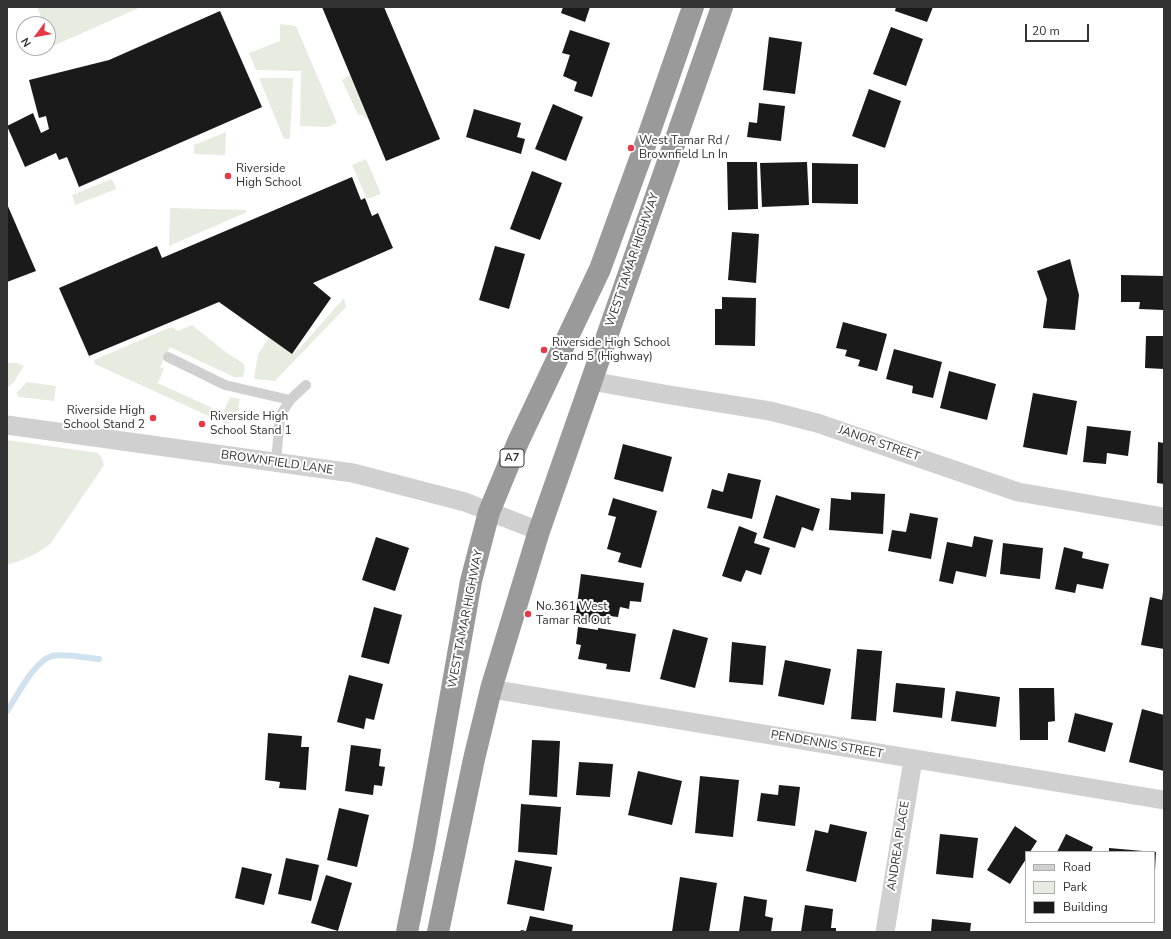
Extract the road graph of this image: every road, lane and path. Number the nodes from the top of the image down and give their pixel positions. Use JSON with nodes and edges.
{"nodes":[{"id":1,"x":693,"y":7,"type":"edge"},
{"id":2,"x":722,"y":7,"type":"edge"},
{"id":3,"x":168,"y":357,"type":"dead end"},
{"id":4,"x":591,"y":380,"type":"junction"},
{"id":5,"x":306,"y":385,"type":"dead end"},
{"id":6,"x":290,"y":400,"type":"junction"},
{"id":7,"x":7,"y":425,"type":"edge"},
{"id":8,"x":276,"y":462,"type":"junction"},
{"id":9,"x":489,"y":512,"type":"junction"},
{"id":10,"x":1164,"y":516,"type":"edge"},
{"id":11,"x":539,"y":531,"type":"junction"},
{"id":12,"x":491,"y":689,"type":"junction"},
{"id":13,"x":913,"y":760,"type":"junction"},
{"id":14,"x":1164,"y":800,"type":"edge"},
{"id":15,"x":407,"y":932,"type":"edge"},
{"id":16,"x":438,"y":932,"type":"edge"},
{"id":17,"x":885,"y":932,"type":"edge"}],
"edges":[{"from":1,"to":9,"type":"highway","name":"WEST TAMAR HIGHWAY","number":"A7"},
{"from":2,"to":4,"type":"highway","name":"WEST TAMAR HIGHWAY"},
{"from":3,"to":6,"type":"lane"},
{"from":4,"to":10,"type":"street","name":"JANOR STREET"},
{"from":4,"to":11,"type":"highway","name":"WEST TAMAR HIGHWAY"},
{"from":5,"to":6,"type":"lane"},
{"from":6,"to":8,"type":"lane"},
{"from":7,"to":8,"type":"street","name":"BROWNFIELD LANE"},
{"from":8,"to":9,"type":"street","name":"BROWNFIELD LANE"},
{"from":9,"to":11,"type":"street","name":"BROWNFIELD LANE"},
{"from":9,"to":15,"type":"highway","name":"WEST TAMAR HIGHWAY","number":"A7"},
{"from":11,"to":12,"type":"highway","name":"WEST TAMAR HIGHWAY"},
{"from":12,"to":13,"type":"street","name":"PENDENNIS STREET"},
{"from":12,"to":16,"type":"highway","name":"WEST TAMAR HIGHWAY"},
{"from":13,"to":14,"type":"street","name":"PENDENNIS STREET"},
{"from":13,"to":17,"type":"street","name":"ANDREA PLACE"}]}
